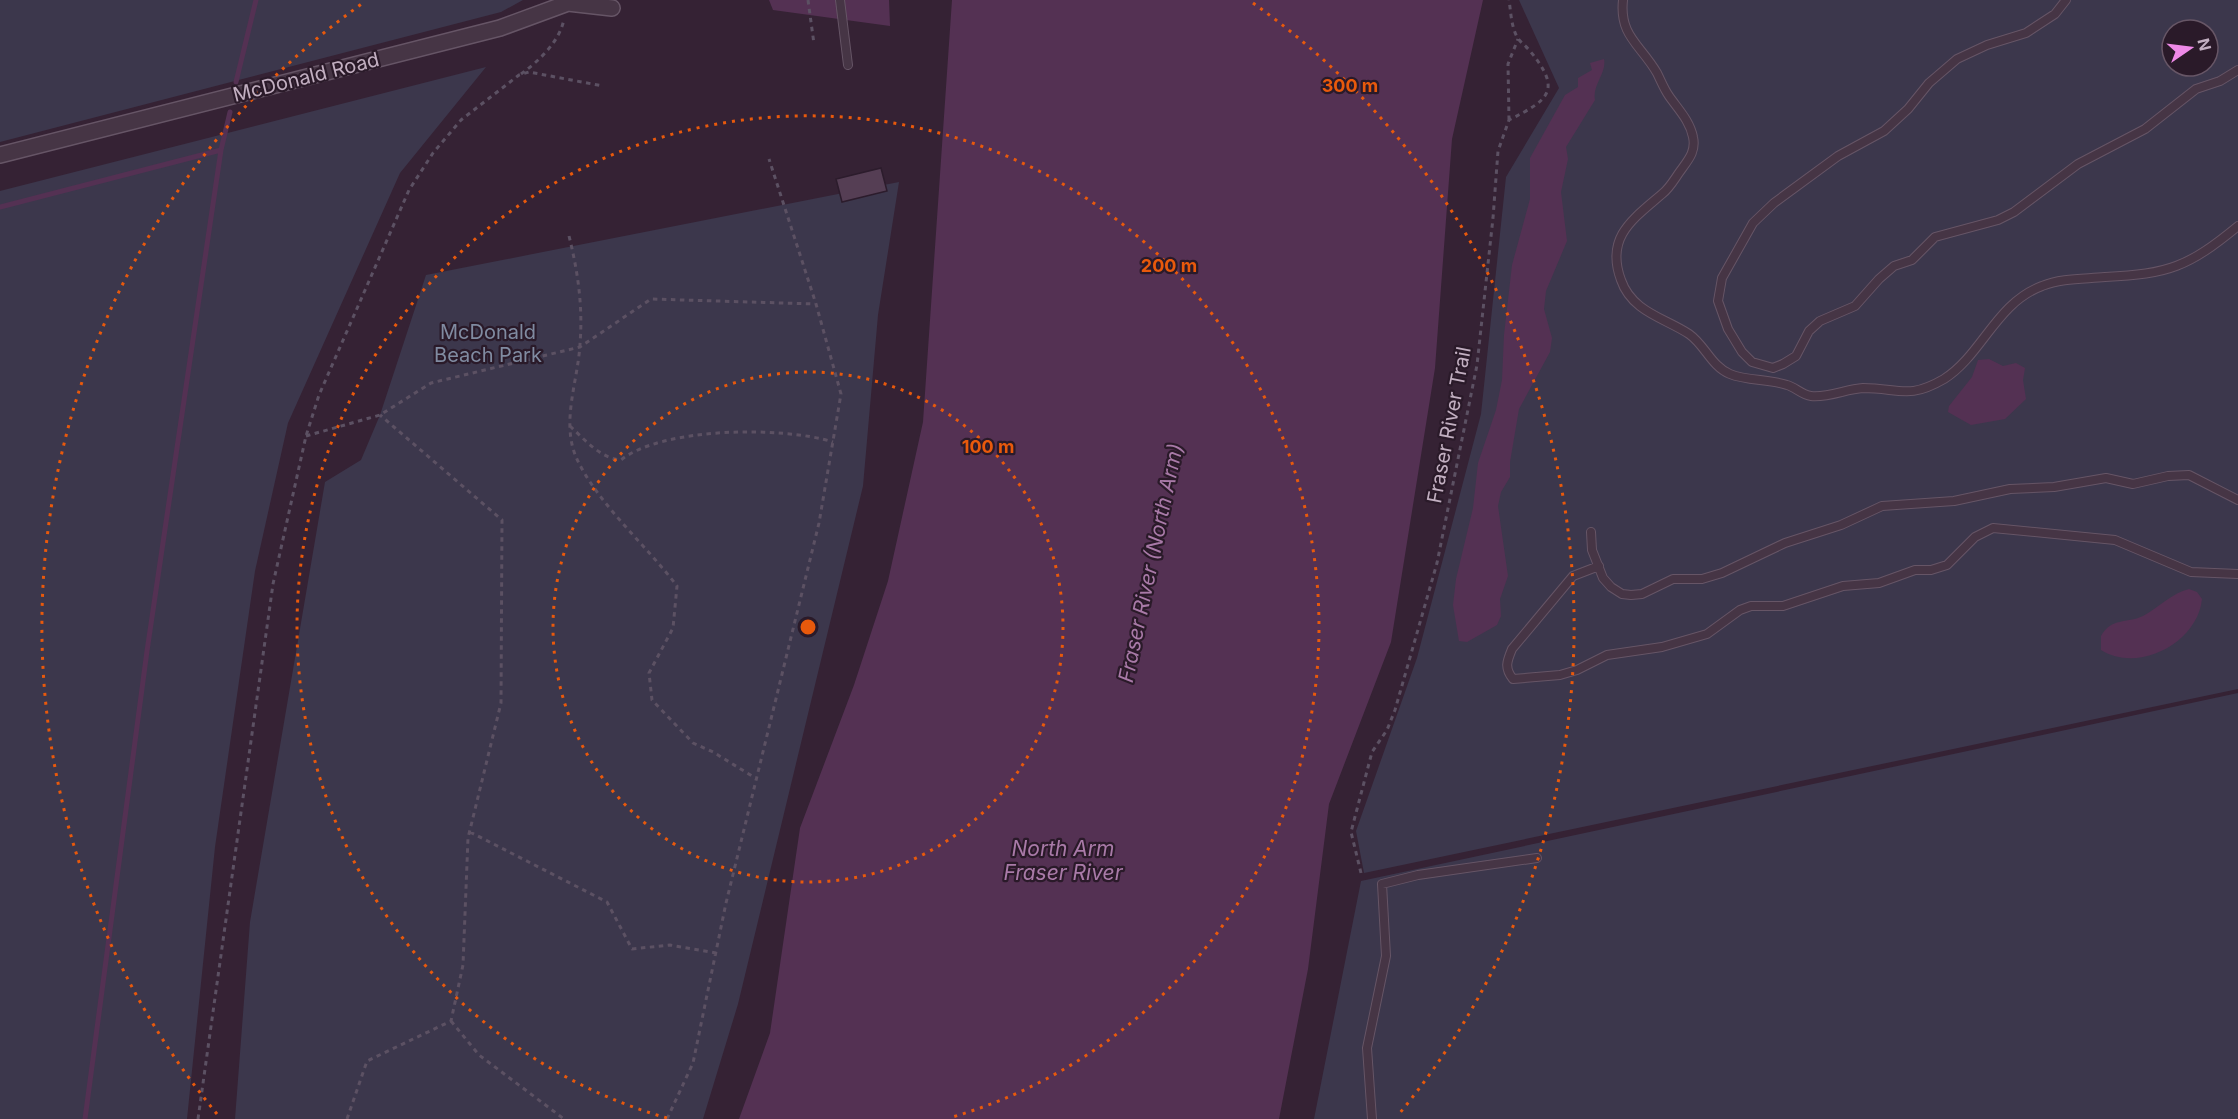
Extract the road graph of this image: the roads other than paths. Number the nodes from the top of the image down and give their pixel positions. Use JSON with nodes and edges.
{"nodes":[{"id":1,"x":840,"y":0,"type":"edge"},
{"id":2,"x":1623,"y":0,"type":"edge"},
{"id":3,"x":2066,"y":0,"type":"edge"},
{"id":4,"x":612,"y":8,"type":"dead end"},
{"id":5,"x":848,"y":65,"type":"dead end"},
{"id":6,"x":2238,"y":70,"type":"edge"},
{"id":7,"x":0,"y":155,"type":"edge"},
{"id":8,"x":2238,"y":226,"type":"edge"},
{"id":9,"x":2238,"y":500,"type":"edge"},
{"id":10,"x":1591,"y":532,"type":"dead end"},
{"id":11,"x":1599,"y":566,"type":"junction"},
{"id":12,"x":2238,"y":574,"type":"edge"},
{"id":13,"x":1537,"y":858,"type":"dead end"},
{"id":14,"x":1372,"y":1119,"type":"edge"}],
"edges":[{"from":1,"to":5,"type":"lane"},
{"from":2,"to":8,"type":"lane"},
{"from":3,"to":6,"type":"lane"},
{"from":4,"to":7,"type":"street","name":"McDonald Road"},
{"from":9,"to":11,"type":"lane"},
{"from":10,"to":11,"type":"lane"},
{"from":11,"to":12,"type":"lane"},
{"from":13,"to":14,"type":"lane"}]}
